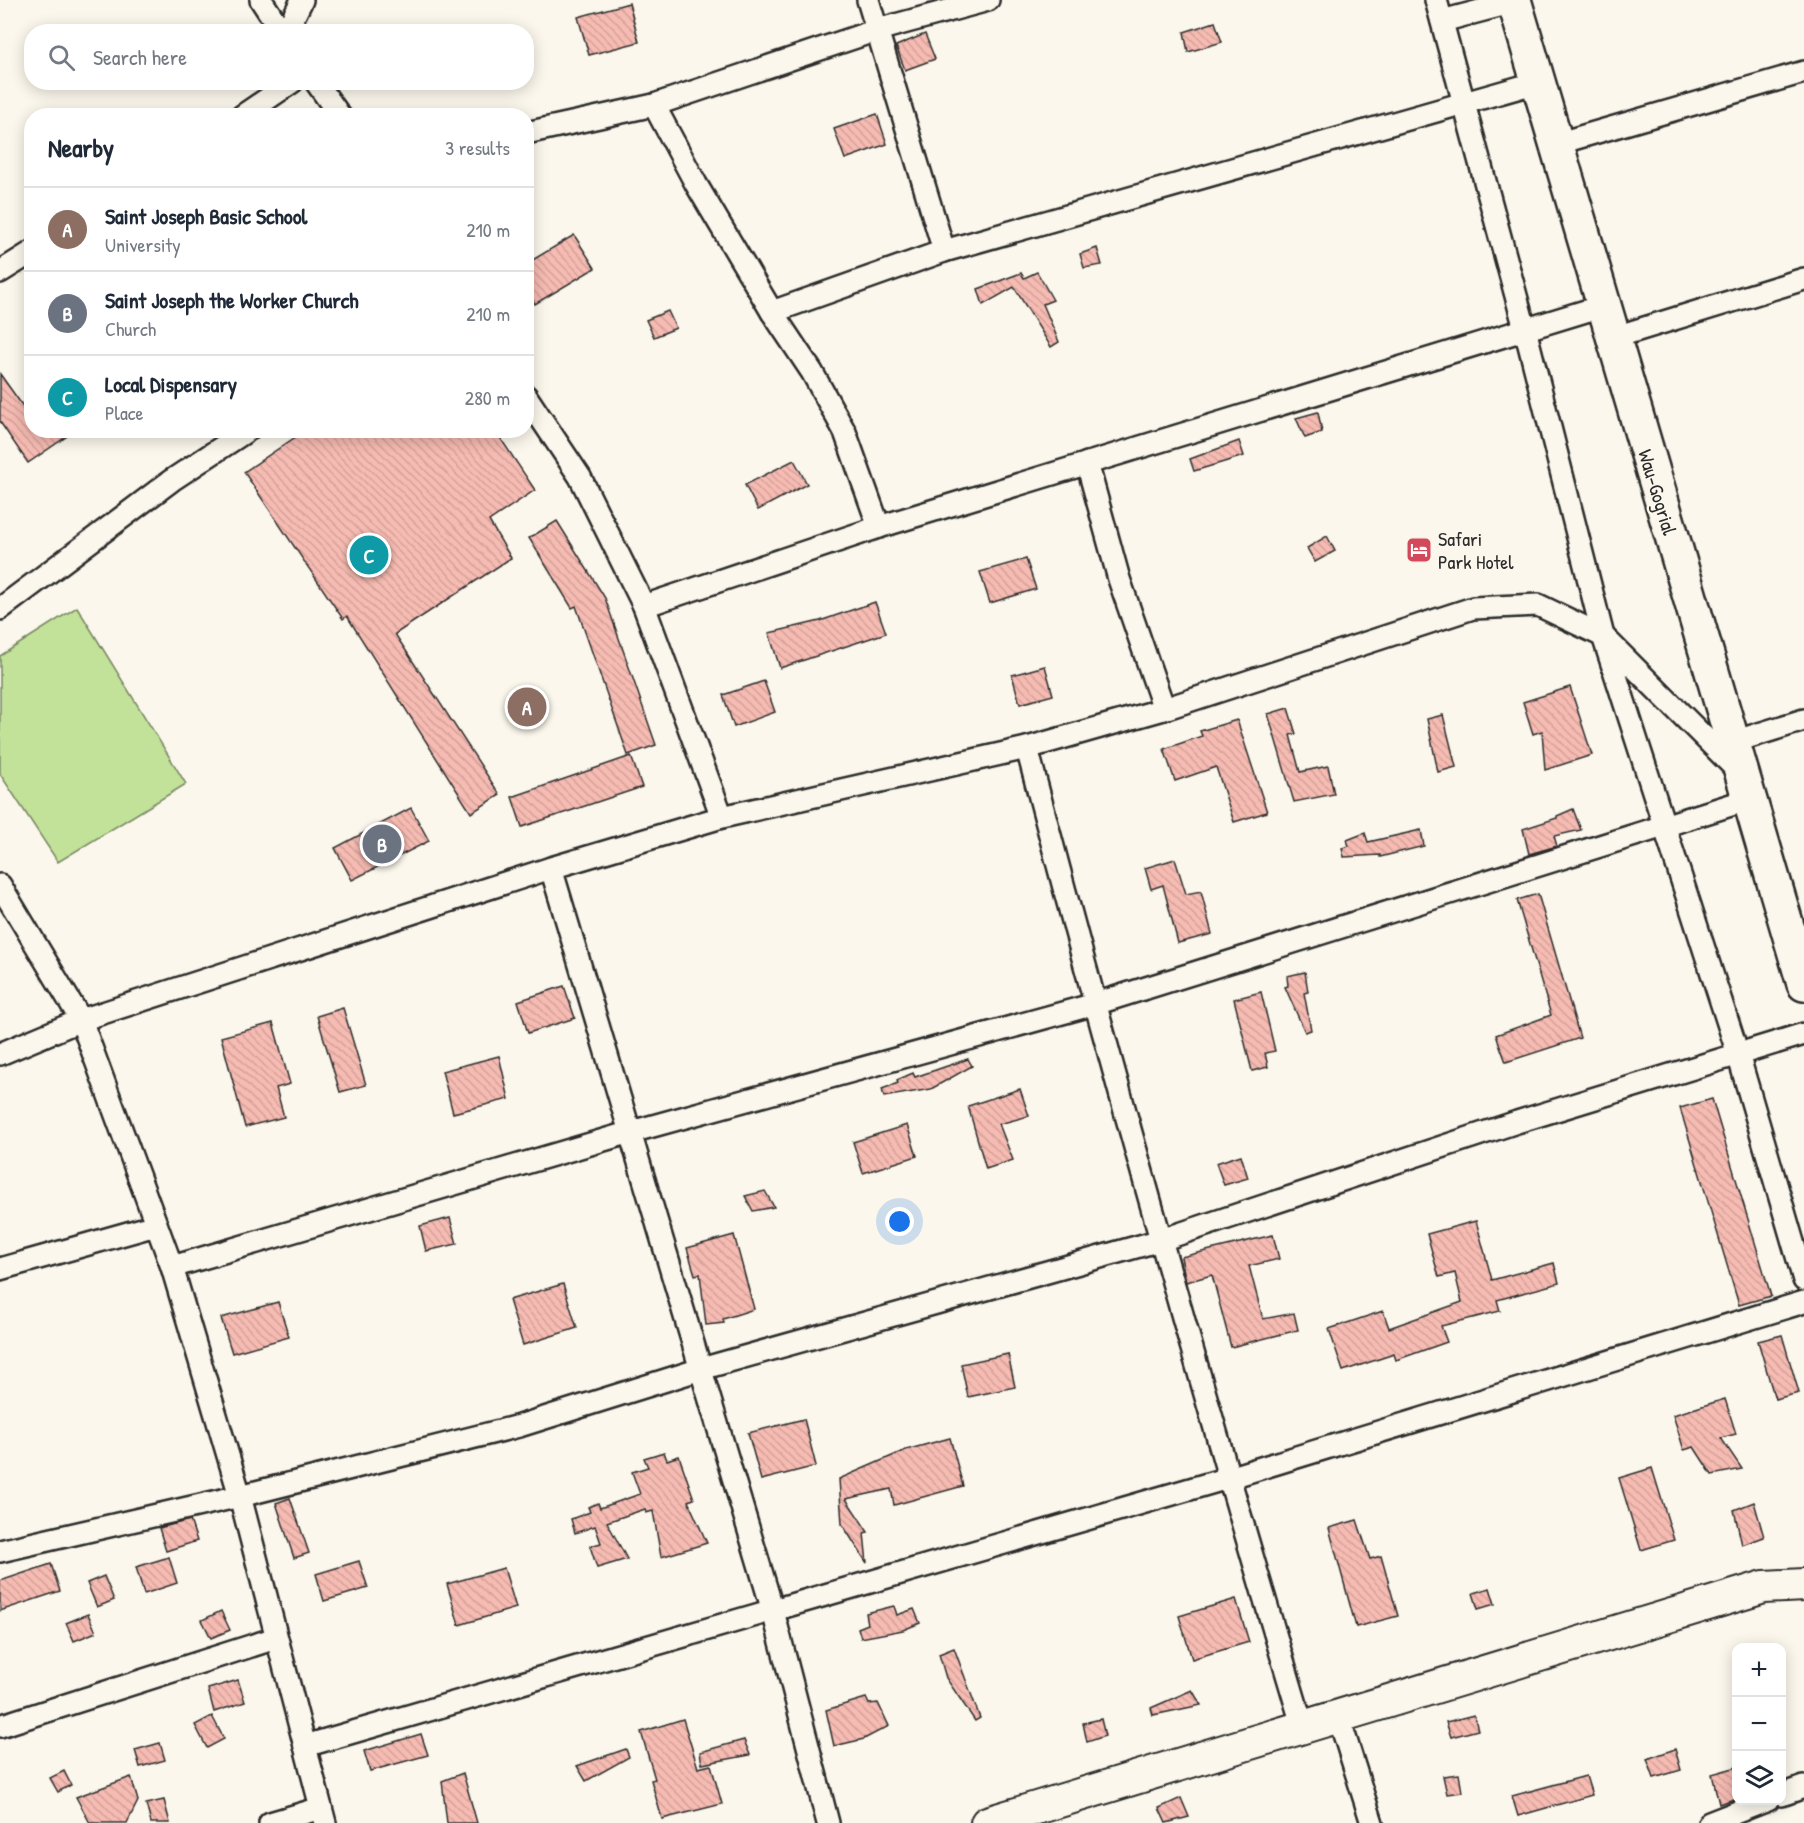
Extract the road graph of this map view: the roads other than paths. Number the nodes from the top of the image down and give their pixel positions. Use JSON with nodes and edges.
{"nodes":[{"id":1,"x":261,"y":0,"type":"edge"},
{"id":2,"x":302,"y":0,"type":"edge"},
{"id":3,"x":868,"y":0,"type":"edge"},
{"id":4,"x":988,"y":0,"type":"edge"},
{"id":5,"x":1436,"y":0,"type":"edge"},
{"id":6,"x":1514,"y":1,"type":"edge"},
{"id":7,"x":1442,"y":21,"type":"junction"},
{"id":8,"x":277,"y":24,"type":"edge"},
{"id":9,"x":290,"y":24,"type":"edge"},
{"id":10,"x":877,"y":30,"type":"junction"},
{"id":11,"x":1804,"y":72,"type":"edge"},
{"id":12,"x":1538,"y":82,"type":"junction"},
{"id":13,"x":280,"y":90,"type":"edge"},
{"id":14,"x":322,"y":90,"type":"edge"},
{"id":15,"x":1464,"y":103,"type":"junction"},
{"id":16,"x":654,"y":105,"type":"junction"},
{"id":17,"x":254,"y":108,"type":"edge"},
{"id":18,"x":334,"y":108,"type":"edge"},
{"id":19,"x":534,"y":131,"type":"edge"},
{"id":20,"x":1556,"y":144,"type":"junction"},
{"id":21,"x":944,"y":251,"type":"junction"},
{"id":22,"x":24,"y":257,"type":"edge"},
{"id":23,"x":0,"y":272,"type":"edge"},
{"id":24,"x":1804,"y":279,"type":"edge"},
{"id":25,"x":1602,"y":306,"type":"junction"},
{"id":26,"x":772,"y":312,"type":"junction"},
{"id":27,"x":1526,"y":329,"type":"junction"},
{"id":28,"x":1612,"y":338,"type":"junction"},
{"id":29,"x":534,"y":408,"type":"edge"},
{"id":30,"x":236,"y":438,"type":"edge"},
{"id":31,"x":1087,"y":463,"type":"junction"},
{"id":32,"x":879,"y":527,"type":"junction"},
{"id":33,"x":644,"y":606,"type":"junction"},
{"id":34,"x":0,"y":609,"type":"edge"},
{"id":35,"x":1603,"y":636,"type":"junction"},
{"id":36,"x":1164,"y":709,"type":"junction"},
{"id":37,"x":1804,"y":720,"type":"edge"},
{"id":38,"x":1733,"y":742,"type":"junction"},
{"id":39,"x":1027,"y":748,"type":"junction"},
{"id":40,"x":1746,"y":787,"type":"junction"},
{"id":41,"x":722,"y":817,"type":"junction"},
{"id":42,"x":1666,"y":825,"type":"junction"},
{"id":43,"x":551,"y":868,"type":"junction"},
{"id":44,"x":0,"y":885,"type":"edge"},
{"id":45,"x":1800,"y":952,"type":"edge"},
{"id":46,"x":1804,"y":984,"type":"edge"},
{"id":47,"x":1095,"y":1004,"type":"junction"},
{"id":48,"x":81,"y":1020,"type":"junction"},
{"id":49,"x":1804,"y":1034,"type":"edge"},
{"id":50,"x":0,"y":1054,"type":"edge"},
{"id":51,"x":1738,"y":1054,"type":"junction"},
{"id":52,"x":631,"y":1132,"type":"junction"},
{"id":53,"x":156,"y":1225,"type":"junction"},
{"id":54,"x":1161,"y":1240,"type":"junction"},
{"id":55,"x":172,"y":1267,"type":"junction"},
{"id":56,"x":0,"y":1269,"type":"edge"},
{"id":57,"x":1804,"y":1280,"type":"edge"},
{"id":58,"x":1804,"y":1302,"type":"edge"},
{"id":59,"x":700,"y":1368,"type":"junction"},
{"id":60,"x":1228,"y":1478,"type":"junction"},
{"id":61,"x":240,"y":1496,"type":"junction"},
{"id":62,"x":0,"y":1551,"type":"edge"},
{"id":63,"x":1804,"y":1585,"type":"edge"},
{"id":64,"x":773,"y":1611,"type":"junction"},
{"id":65,"x":276,"y":1638,"type":"junction"},
{"id":66,"x":1339,"y":1718,"type":"junction"},
{"id":67,"x":0,"y":1726,"type":"edge"},
{"id":68,"x":1303,"y":1728,"type":"junction"},
{"id":69,"x":305,"y":1746,"type":"junction"},
{"id":70,"x":1804,"y":1787,"type":"edge"},
{"id":71,"x":1786,"y":1794,"type":"edge"},
{"id":72,"x":1755,"y":1805,"type":"edge"},
{"id":73,"x":323,"y":1816,"type":"edge"},
{"id":74,"x":270,"y":1823,"type":"edge"},
{"id":75,"x":828,"y":1823,"type":"edge"},
{"id":76,"x":987,"y":1823,"type":"edge"},
{"id":77,"x":1372,"y":1823,"type":"edge"},
{"id":78,"x":1709,"y":1823,"type":"edge"}],
"edges":[{"from":1,"to":8,"type":"street"},
{"from":2,"to":9,"type":"street"},
{"from":3,"to":10,"type":"street"},
{"from":4,"to":10,"type":"street"},
{"from":5,"to":7,"type":"street"},
{"from":6,"to":7,"type":"street"},
{"from":6,"to":12,"type":"main road","name":"Wau-Gogrial"},
{"from":7,"to":15,"type":"street"},
{"from":10,"to":16,"type":"street"},
{"from":10,"to":21,"type":"street"},
{"from":11,"to":20,"type":"street"},
{"from":12,"to":15,"type":"street"},
{"from":12,"to":20,"type":"main road","name":"Wau-Gogrial"},
{"from":13,"to":17,"type":"street"},
{"from":14,"to":18,"type":"street"},
{"from":15,"to":21,"type":"street"},
{"from":15,"to":27,"type":"street"},
{"from":16,"to":19,"type":"street"},
{"from":16,"to":26,"type":"street"},
{"from":20,"to":25,"type":"main road","name":"Wau-Gogrial"},
{"from":21,"to":26,"type":"street"},
{"from":22,"to":23,"type":"street"},
{"from":24,"to":28,"type":"street"},
{"from":25,"to":27,"type":"street"},
{"from":25,"to":28,"type":"main road","name":"Wau-Gogrial"},
{"from":26,"to":32,"type":"street"},
{"from":27,"to":31,"type":"street"},
{"from":27,"to":35,"type":"street"},
{"from":28,"to":38,"type":"main road","name":"Wau-Gogrial"},
{"from":29,"to":33,"type":"street"},
{"from":30,"to":34,"type":"street"},
{"from":31,"to":32,"type":"street"},
{"from":31,"to":36,"type":"street"},
{"from":32,"to":33,"type":"street"},
{"from":33,"to":41,"type":"street"},
{"from":35,"to":36,"type":"street"},
{"from":35,"to":40,"type":"street"},
{"from":35,"to":42,"type":"street"},
{"from":36,"to":39,"type":"street"},
{"from":37,"to":38,"type":"street"},
{"from":38,"to":40,"type":"main road","name":"Wau-Gogrial"},
{"from":39,"to":41,"type":"street"},
{"from":39,"to":47,"type":"street"},
{"from":40,"to":42,"type":"street"},
{"from":40,"to":45,"type":"main road","name":"Wau-Gogrial"},
{"from":41,"to":43,"type":"street"},
{"from":42,"to":47,"type":"street"},
{"from":42,"to":51,"type":"street"},
{"from":43,"to":48,"type":"street"},
{"from":43,"to":52,"type":"street"},
{"from":44,"to":48,"type":"street"},
{"from":45,"to":46,"type":"main road","name":"Wau-Gogrial"},
{"from":47,"to":52,"type":"street"},
{"from":47,"to":54,"type":"street"},
{"from":48,"to":50,"type":"street"},
{"from":48,"to":53,"type":"street"},
{"from":49,"to":51,"type":"street"},
{"from":51,"to":54,"type":"street"},
{"from":51,"to":57,"type":"street"},
{"from":52,"to":55,"type":"street"},
{"from":52,"to":59,"type":"street"},
{"from":53,"to":55,"type":"street"},
{"from":53,"to":56,"type":"street"},
{"from":54,"to":59,"type":"street"},
{"from":54,"to":60,"type":"street"},
{"from":55,"to":61,"type":"street"},
{"from":58,"to":60,"type":"street"},
{"from":59,"to":61,"type":"street"},
{"from":59,"to":64,"type":"street"},
{"from":60,"to":64,"type":"street"},
{"from":60,"to":68,"type":"street"},
{"from":61,"to":62,"type":"street"},
{"from":61,"to":65,"type":"street"},
{"from":63,"to":66,"type":"street"},
{"from":64,"to":69,"type":"street"},
{"from":64,"to":75,"type":"street"},
{"from":65,"to":67,"type":"street"},
{"from":65,"to":69,"type":"street"},
{"from":66,"to":68,"type":"street"},
{"from":66,"to":77,"type":"street"},
{"from":68,"to":76,"type":"street"},
{"from":69,"to":73,"type":"street"},
{"from":70,"to":71,"type":"street"},
{"from":72,"to":78,"type":"street"},
{"from":73,"to":74,"type":"street"}]}
